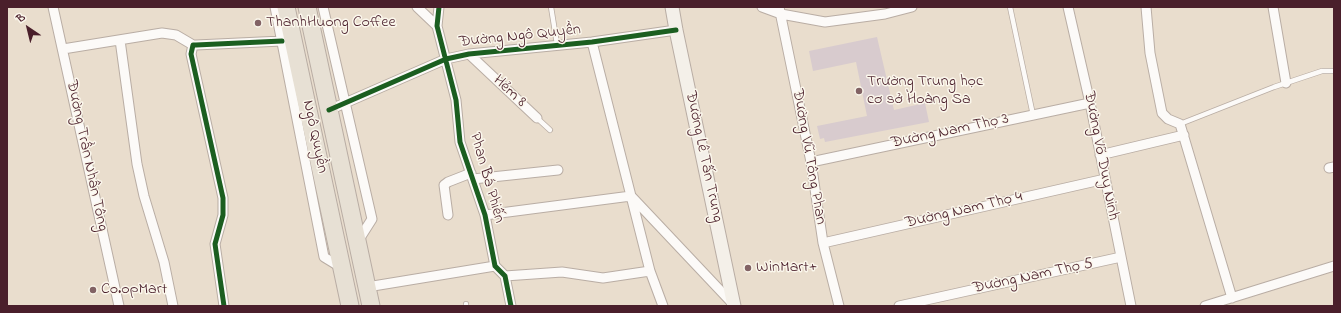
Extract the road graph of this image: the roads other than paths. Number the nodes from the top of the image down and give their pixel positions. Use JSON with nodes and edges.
{"nodes":[{"id":1,"x":53,"y":7,"type":"edge"},
{"id":2,"x":275,"y":7,"type":"edge"},
{"id":3,"x":286,"y":7,"type":"edge"},
{"id":4,"x":308,"y":7,"type":"edge"},
{"id":5,"x":323,"y":7,"type":"edge"},
{"id":6,"x":417,"y":7,"type":"edge"},
{"id":7,"x":439,"y":7,"type":"edge"},
{"id":8,"x":551,"y":7,"type":"edge"},
{"id":9,"x":672,"y":7,"type":"edge"},
{"id":10,"x":762,"y":7,"type":"edge"},
{"id":11,"x":912,"y":7,"type":"edge"},
{"id":12,"x":1010,"y":7,"type":"edge"},
{"id":13,"x":1068,"y":7,"type":"edge"},
{"id":14,"x":1146,"y":7,"type":"edge"},
{"id":15,"x":1273,"y":7,"type":"edge"},
{"id":16,"x":780,"y":11,"type":"edge"},
{"id":17,"x":437,"y":26,"type":"junction"},
{"id":18,"x":676,"y":30,"type":"junction"},
{"id":19,"x":120,"y":40,"type":"junction"},
{"id":20,"x":282,"y":41,"type":"junction"},
{"id":21,"x":592,"y":42,"type":"junction"},
{"id":22,"x":557,"y":44,"type":"junction"},
{"id":23,"x":193,"y":45,"type":"junction"},
{"id":24,"x":62,"y":48,"type":"junction"},
{"id":25,"x":469,"y":54,"type":"junction"},
{"id":26,"x":446,"y":59,"type":"junction"},
{"id":27,"x":1334,"y":71,"type":"edge"},
{"id":28,"x":1286,"y":83,"type":"junction"},
{"id":29,"x":1090,"y":102,"type":"junction"},
{"id":30,"x":345,"y":103,"type":"junction"},
{"id":31,"x":329,"y":110,"type":"junction"},
{"id":32,"x":1033,"y":115,"type":"junction"},
{"id":33,"x":537,"y":118,"type":"joint"},
{"id":34,"x":1180,"y":124,"type":"junction"},
{"id":35,"x":550,"y":130,"type":"dead end"},
{"id":36,"x":1184,"y":135,"type":"junction"},
{"id":37,"x":1100,"y":155,"type":"junction"},
{"id":38,"x":811,"y":162,"type":"junction"},
{"id":39,"x":558,"y":170,"type":"dead end"},
{"id":40,"x":472,"y":176,"type":"junction"},
{"id":41,"x":1105,"y":179,"type":"junction"},
{"id":42,"x":631,"y":196,"type":"junction"},
{"id":43,"x":448,"y":215,"type":"dead end"},
{"id":44,"x":485,"y":215,"type":"junction"},
{"id":45,"x":357,"y":242,"type":"junction"},
{"id":46,"x":823,"y":242,"type":"junction"},
{"id":47,"x":1120,"y":257,"type":"junction"},
{"id":48,"x":495,"y":266,"type":"junction"},
{"id":49,"x":1334,"y":266,"type":"edge"},
{"id":50,"x":342,"y":268,"type":"junction"},
{"id":51,"x":650,"y":271,"type":"junction"},
{"id":52,"x":505,"y":276,"type":"junction"},
{"id":53,"x":367,"y":287,"type":"junction"},
{"id":54,"x":1232,"y":298,"type":"junction"},
{"id":55,"x":119,"y":306,"type":"edge"},
{"id":56,"x":173,"y":306,"type":"edge"},
{"id":57,"x":224,"y":306,"type":"edge"},
{"id":58,"x":350,"y":306,"type":"edge"},
{"id":59,"x":371,"y":306,"type":"edge"},
{"id":60,"x":511,"y":306,"type":"edge"},
{"id":61,"x":663,"y":306,"type":"edge"},
{"id":62,"x":734,"y":306,"type":"edge"},
{"id":63,"x":839,"y":306,"type":"edge"},
{"id":64,"x":899,"y":306,"type":"edge"},
{"id":65,"x":1131,"y":306,"type":"edge"},
{"id":66,"x":1206,"y":306,"type":"edge"}],
"edges":[{"from":1,"to":24,"type":"street","name":"Đường Trần Nhân Tông"},
{"from":2,"to":20,"type":"street"},
{"from":3,"to":50,"type":"highway","name":"Ngô Quyền"},
{"from":4,"to":31,"type":"highway","name":"Ngô Quyền"},
{"from":5,"to":30,"type":"street"},
{"from":6,"to":17,"type":"street"},
{"from":7,"to":17,"type":"street","name":"Phan Bá Phiến"},
{"from":8,"to":22,"type":"lane"},
{"from":9,"to":18,"type":"street","name":"Đường Lê Tấn Trung"},
{"from":10,"to":16,"type":"street"},
{"from":11,"to":16,"type":"street"},
{"from":12,"to":32,"type":"lane"},
{"from":13,"to":29,"type":"street","name":"Đường Võ Duy Ninh"},
{"from":14,"to":34,"type":"street"},
{"from":15,"to":28,"type":"street"},
{"from":16,"to":38,"type":"street","name":"Đường Vũ Tông Phan"},
{"from":17,"to":26,"type":"street","name":"Phan Bá Phiến"},
{"from":18,"to":21,"type":"street","name":"Đường Ngô Quyền"},
{"from":18,"to":62,"type":"street","name":"Đường Lê Tấn Trung"},
{"from":19,"to":23,"type":"street"},
{"from":19,"to":24,"type":"street"},
{"from":19,"to":56,"type":"street"},
{"from":20,"to":23,"type":"street"},
{"from":20,"to":50,"type":"street"},
{"from":21,"to":22,"type":"street","name":"Đường Ngô Quyền"},
{"from":21,"to":42,"type":"street"},
{"from":22,"to":25,"type":"street","name":"Đường Ngô Quyền"},
{"from":23,"to":57,"type":"street"},
{"from":24,"to":55,"type":"street","name":"Đường Trần Nhân Tông"},
{"from":25,"to":26,"type":"street","name":"Đường Ngô Quyền"},
{"from":25,"to":33,"type":"street","name":"Hẻm 8"},
{"from":26,"to":30,"type":"street","name":"Đường Ngô Quyền"},
{"from":26,"to":40,"type":"street","name":"Phan Bá Phiến"},
{"from":27,"to":28,"type":"lane"},
{"from":28,"to":34,"type":"lane"},
{"from":29,"to":32,"type":"street","name":"Đường Nam Thọ 3"},
{"from":29,"to":37,"type":"street","name":"Đường Võ Duy Ninh"},
{"from":30,"to":31,"type":"street","name":"Đường Ngô Quyền"},
{"from":30,"to":45,"type":"street"},
{"from":31,"to":45,"type":"highway","name":"Ngô Quyền"},
{"from":32,"to":38,"type":"street","name":"Đường Nam Thọ 3"},
{"from":33,"to":35,"type":"lane","name":"Hẻm 8"},
{"from":34,"to":36,"type":"street"},
{"from":36,"to":37,"type":"street"},
{"from":36,"to":54,"type":"street"},
{"from":37,"to":41,"type":"street","name":"Đường Võ Duy Ninh"},
{"from":38,"to":46,"type":"street","name":"Đường Vũ Tông Phan"},
{"from":39,"to":40,"type":"street"},
{"from":40,"to":43,"type":"street"},
{"from":40,"to":44,"type":"street","name":"Phan Bá Phiến"},
{"from":41,"to":46,"type":"street","name":"Đường Nam Thọ 4"},
{"from":41,"to":47,"type":"street","name":"Đường Võ Duy Ninh"},
{"from":42,"to":44,"type":"street"},
{"from":42,"to":51,"type":"street"},
{"from":42,"to":62,"type":"street"},
{"from":44,"to":48,"type":"street","name":"Phan Bá Phiến"},
{"from":45,"to":53,"type":"highway"},
{"from":46,"to":63,"type":"street","name":"Đường Vũ Tông Phan"},
{"from":47,"to":64,"type":"street","name":"Đường Nam Thọ 5"},
{"from":47,"to":65,"type":"street","name":"Đường Võ Duy Ninh"},
{"from":48,"to":52,"type":"street"},
{"from":48,"to":53,"type":"street"},
{"from":49,"to":54,"type":"street"},
{"from":50,"to":58,"type":"highway"},
{"from":51,"to":52,"type":"street"},
{"from":51,"to":61,"type":"street"},
{"from":52,"to":60,"type":"street"},
{"from":53,"to":59,"type":"highway"},
{"from":54,"to":66,"type":"street"}]}
